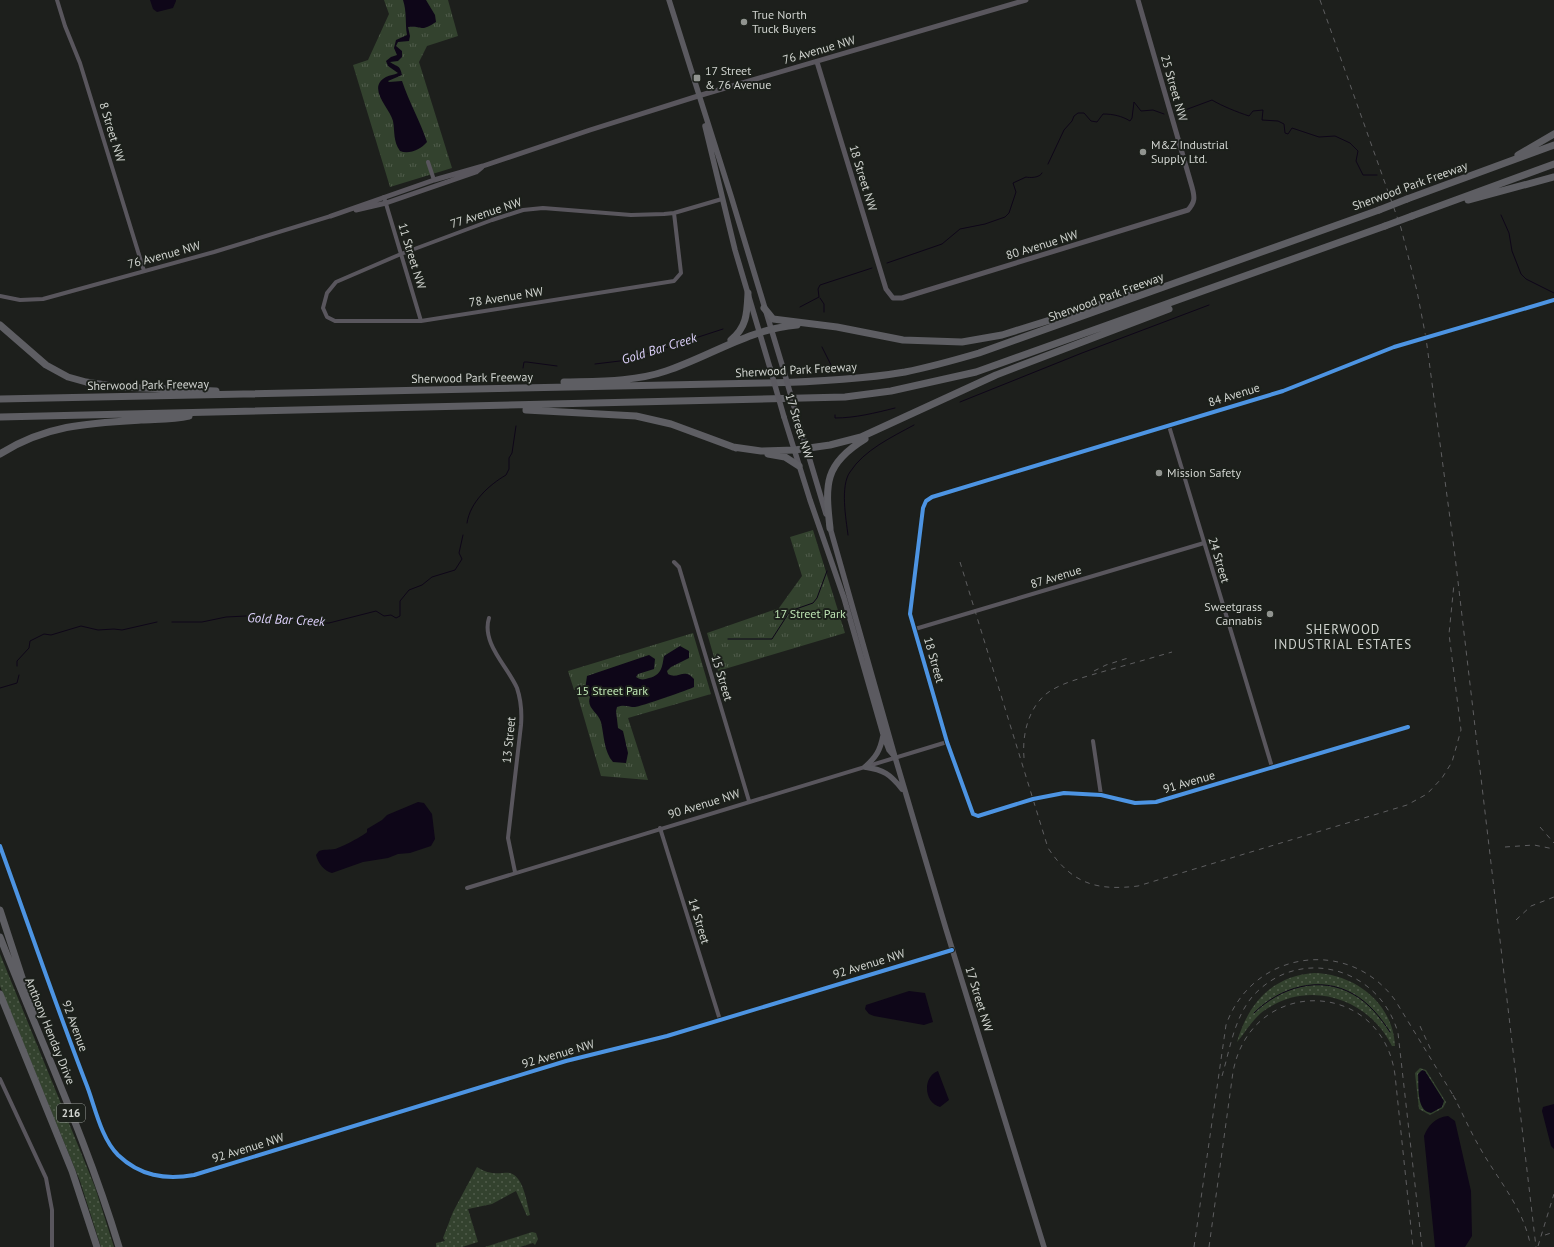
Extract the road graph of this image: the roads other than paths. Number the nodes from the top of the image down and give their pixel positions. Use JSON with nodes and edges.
{"nodes":[{"id":1,"x":57,"y":0,"type":"edge"},
{"id":2,"x":669,"y":0,"type":"edge"},
{"id":3,"x":1026,"y":0,"type":"edge"},
{"id":4,"x":1138,"y":0,"type":"edge"},
{"id":5,"x":817,"y":62,"type":"junction"},
{"id":6,"x":698,"y":96,"type":"junction"},
{"id":7,"x":1554,"y":134,"type":"edge"},
{"id":8,"x":1554,"y":145,"type":"edge"},
{"id":9,"x":428,"y":162,"type":"dead end"},
{"id":10,"x":1554,"y":164,"type":"edge"},
{"id":11,"x":483,"y":166,"type":"junction"},
{"id":12,"x":1489,"y":169,"type":"junction"},
{"id":13,"x":1554,"y":177,"type":"edge"},
{"id":14,"x":434,"y":180,"type":"junction"},
{"id":15,"x":384,"y":196,"type":"junction"},
{"id":16,"x":722,"y":199,"type":"junction"},
{"id":17,"x":386,"y":203,"type":"junction"},
{"id":18,"x":1193,"y":204,"type":"joint"},
{"id":19,"x":1425,"y":211,"type":"junction"},
{"id":20,"x":674,"y":213,"type":"junction"},
{"id":21,"x":331,"y":216,"type":"junction"},
{"id":22,"x":401,"y":254,"type":"junction"},
{"id":23,"x":144,"y":271,"type":"junction"},
{"id":24,"x":1254,"y":273,"type":"junction"},
{"id":25,"x":1170,"y":285,"type":"junction"},
{"id":26,"x":748,"y":293,"type":"junction"},
{"id":27,"x":0,"y":296,"type":"edge"},
{"id":28,"x":893,"y":298,"type":"joint"},
{"id":29,"x":1554,"y":300,"type":"edge"},
{"id":30,"x":764,"y":308,"type":"junction"},
{"id":31,"x":333,"y":320,"type":"joint"},
{"id":32,"x":421,"y":320,"type":"junction"},
{"id":33,"x":812,"y":324,"type":"junction"},
{"id":34,"x":0,"y":325,"type":"edge"},
{"id":35,"x":0,"y":329,"type":"edge"},
{"id":36,"x":771,"y":330,"type":"junction"},
{"id":37,"x":759,"y":332,"type":"junction"},
{"id":38,"x":26,"y":348,"type":"junction"},
{"id":39,"x":712,"y":352,"type":"junction"},
{"id":40,"x":506,"y":388,"type":"junction"},
{"id":41,"x":226,"y":394,"type":"junction"},
{"id":42,"x":0,"y":399,"type":"edge"},
{"id":43,"x":500,"y":406,"type":"junction"},
{"id":44,"x":204,"y":413,"type":"junction"},
{"id":45,"x":0,"y":417,"type":"edge"},
{"id":46,"x":1169,"y":426,"type":"junction"},
{"id":47,"x":877,"y":431,"type":"junction"},
{"id":48,"x":733,"y":447,"type":"junction"},
{"id":49,"x":807,"y":448,"type":"junction"},
{"id":50,"x":795,"y":450,"type":"junction"},
{"id":51,"x":0,"y":454,"type":"edge"},
{"id":52,"x":799,"y":466,"type":"junction"},
{"id":53,"x":923,"y":508,"type":"joint"},
{"id":54,"x":830,"y":528,"type":"junction"},
{"id":55,"x":1204,"y":543,"type":"junction"},
{"id":56,"x":674,"y":562,"type":"dead end"},
{"id":57,"x":489,"y":618,"type":"dead end"},
{"id":58,"x":915,"y":629,"type":"junction"},
{"id":59,"x":1408,"y":727,"type":"dead end"},
{"id":60,"x":883,"y":734,"type":"junction"},
{"id":61,"x":1092,"y":741,"type":"dead end"},
{"id":62,"x":948,"y":742,"type":"junction"},
{"id":63,"x":895,"y":757,"type":"junction"},
{"id":64,"x":865,"y":767,"type":"junction"},
{"id":65,"x":1272,"y":767,"type":"junction"},
{"id":66,"x":905,"y":792,"type":"junction"},
{"id":67,"x":1101,"y":795,"type":"junction"},
{"id":68,"x":749,"y":801,"type":"junction"},
{"id":69,"x":973,"y":814,"type":"joint"},
{"id":70,"x":660,"y":828,"type":"junction"},
{"id":71,"x":0,"y":846,"type":"edge"},
{"id":72,"x":515,"y":872,"type":"junction"},
{"id":73,"x":467,"y":888,"type":"dead end"},
{"id":74,"x":0,"y":910,"type":"edge"},
{"id":75,"x":0,"y":937,"type":"edge"},
{"id":76,"x":952,"y":950,"type":"junction"},
{"id":77,"x":0,"y":994,"type":"edge"},
{"id":78,"x":720,"y":1020,"type":"junction"},
{"id":79,"x":39,"y":1038,"type":"junction"},
{"id":80,"x":0,"y":1079,"type":"edge"},
{"id":81,"x":170,"y":1178,"type":"joint"},
{"id":82,"x":52,"y":1247,"type":"edge"},
{"id":83,"x":97,"y":1247,"type":"edge"},
{"id":84,"x":119,"y":1247,"type":"edge"},
{"id":85,"x":1044,"y":1247,"type":"edge"}],
"edges":[{"from":1,"to":23,"type":"street","name":"8 Street NW"},
{"from":2,"to":6,"type":"main road","name":"17 Street NW"},
{"from":3,"to":5,"type":"street","name":"76 Avenue NW"},
{"from":4,"to":18,"type":"street","name":"25 Street NW"},
{"from":5,"to":6,"type":"street","name":"76 Avenue NW"},
{"from":5,"to":28,"type":"street","name":"18 Street NW"},
{"from":6,"to":11,"type":"street","name":"76 Avenue NW"},
{"from":6,"to":16,"type":"main road","name":"17 Street NW"},
{"from":6,"to":30,"type":"main road","name":"17 Street NW"},
{"from":7,"to":12,"type":"highway"},
{"from":8,"to":12,"type":"highway","name":"Sherwood Park Freeway"},
{"from":9,"to":14,"type":"street"},
{"from":10,"to":19,"type":"highway"},
{"from":11,"to":14,"type":"street","name":"76 Avenue NW"},
{"from":11,"to":17,"type":"street","name":"76 Avenue NW"},
{"from":12,"to":25,"type":"highway","name":"Sherwood Park Freeway","bridge":true},
{"from":13,"to":19,"type":"highway"},
{"from":14,"to":15,"type":"street","name":"76 Avenue NW"},
{"from":15,"to":17,"type":"street","name":"11 Street NW"},
{"from":15,"to":21,"type":"street","name":"76 Avenue NW"},
{"from":16,"to":20,"type":"street","name":"77 Avenue NW"},
{"from":16,"to":26,"type":"main road","name":"17 Street NW"},
{"from":17,"to":21,"type":"street","name":"76 Avenue NW"},
{"from":17,"to":22,"type":"street","name":"11 Street NW"},
{"from":18,"to":28,"type":"street","name":"80 Avenue NW"},
{"from":19,"to":24,"type":"highway","bridge":true},
{"from":20,"to":22,"type":"street","name":"77 Avenue NW"},
{"from":20,"to":32,"type":"street","name":"78 Avenue NW"},
{"from":21,"to":23,"type":"street","name":"76 Avenue NW"},
{"from":22,"to":31,"type":"street","name":"77 Avenue NW"},
{"from":22,"to":32,"type":"street","name":"11 Street NW"},
{"from":23,"to":27,"type":"street","name":"76 Avenue NW"},
{"from":24,"to":43,"type":"highway"},
{"from":24,"to":47,"type":"highway"},
{"from":25,"to":33,"type":"highway"},
{"from":25,"to":40,"type":"highway","name":"Sherwood Park Freeway"},
{"from":26,"to":37,"type":"main road","name":"17 Street NW"},
{"from":26,"to":39,"type":"highway"},
{"from":29,"to":46,"type":"street","name":"84 Avenue"},
{"from":30,"to":33,"type":"highway"},
{"from":30,"to":36,"type":"main road","name":"17 Street NW"},
{"from":31,"to":32,"type":"street","name":"78 Avenue NW"},
{"from":33,"to":36,"type":"highway"},
{"from":34,"to":38,"type":"highway"},
{"from":35,"to":38,"type":"highway"},
{"from":36,"to":37,"type":"highway"},
{"from":36,"to":49,"type":"main road","name":"17 Street NW","bridge":true},
{"from":37,"to":39,"type":"highway"},
{"from":37,"to":50,"type":"main road","name":"17 Street NW","bridge":true},
{"from":38,"to":41,"type":"highway"},
{"from":39,"to":40,"type":"highway"},
{"from":40,"to":41,"type":"highway","name":"Sherwood Park Freeway"},
{"from":41,"to":42,"type":"highway","name":"Sherwood Park Freeway"},
{"from":43,"to":44,"type":"highway"},
{"from":43,"to":48,"type":"highway"},
{"from":44,"to":45,"type":"highway"},
{"from":44,"to":51,"type":"highway"},
{"from":46,"to":53,"type":"street","name":"84 Avenue"},
{"from":46,"to":55,"type":"street","name":"24 Street"},
{"from":47,"to":49,"type":"highway"},
{"from":47,"to":54,"type":"highway"},
{"from":48,"to":50,"type":"highway"},
{"from":48,"to":52,"type":"highway"},
{"from":49,"to":50,"type":"highway"},
{"from":49,"to":54,"type":"main road","name":"17 Street NW"},
{"from":50,"to":52,"type":"main road","name":"17 Street NW"},
{"from":52,"to":60,"type":"main road","name":"17 Street NW"},
{"from":53,"to":58,"type":"street","name":"18 Street"},
{"from":54,"to":63,"type":"main road","name":"17 Street NW"},
{"from":55,"to":58,"type":"street","name":"87 Avenue"},
{"from":55,"to":65,"type":"street","name":"24 Street"},
{"from":56,"to":68,"type":"street","name":"15 Street"},
{"from":57,"to":72,"type":"street","name":"13 Street"},
{"from":58,"to":62,"type":"street","name":"18 Street"},
{"from":59,"to":65,"type":"street","name":"91 Avenue"},
{"from":60,"to":63,"type":"main road","name":"17 Street NW"},
{"from":60,"to":64,"type":"main road"},
{"from":61,"to":67,"type":"street"},
{"from":62,"to":63,"type":"street","name":"90 Avenue NW"},
{"from":62,"to":69,"type":"street","name":"18 Street"},
{"from":63,"to":64,"type":"street","name":"90 Avenue NW"},
{"from":63,"to":66,"type":"main road","name":"17 Street NW"},
{"from":64,"to":66,"type":"main road"},
{"from":64,"to":68,"type":"street","name":"90 Avenue NW"},
{"from":65,"to":67,"type":"street","name":"91 Avenue"},
{"from":66,"to":76,"type":"main road","name":"17 Street NW"},
{"from":67,"to":69,"type":"street","name":"91 Avenue"},
{"from":68,"to":70,"type":"street","name":"90 Avenue NW"},
{"from":70,"to":72,"type":"street","name":"90 Avenue NW"},
{"from":70,"to":78,"type":"street","name":"14 Street"},
{"from":71,"to":81,"type":"street","name":"92 Avenue"},
{"from":72,"to":73,"type":"street","name":"90 Avenue NW"},
{"from":74,"to":79,"type":"highway"},
{"from":75,"to":79,"type":"highway","name":"Anthony Henday Drive","number":"216"},
{"from":76,"to":78,"type":"street","name":"92 Avenue NW"},
{"from":76,"to":85,"type":"main road","name":"17 Street NW"},
{"from":77,"to":83,"type":"highway","number":"216"},
{"from":78,"to":81,"type":"street","name":"92 Avenue NW"},
{"from":79,"to":84,"type":"highway","name":"Anthony Henday Drive","number":"216"},
{"from":80,"to":82,"type":"street"}]}
